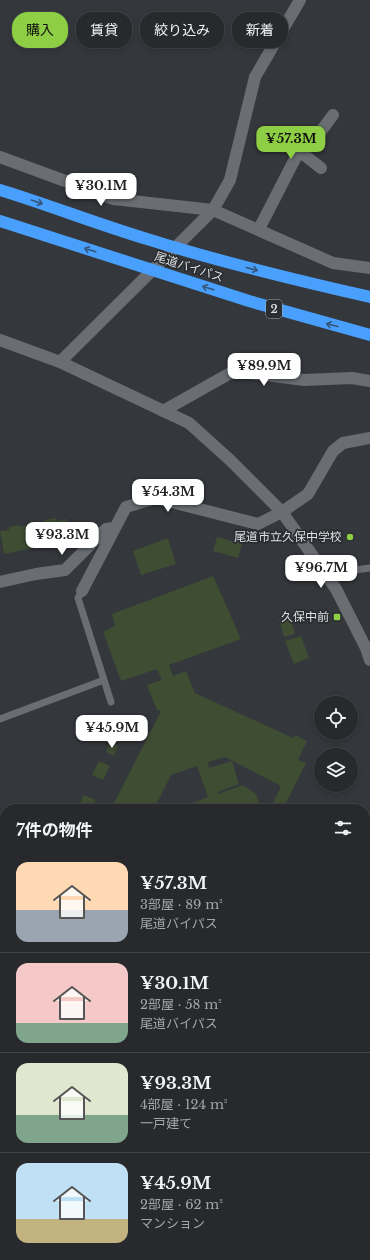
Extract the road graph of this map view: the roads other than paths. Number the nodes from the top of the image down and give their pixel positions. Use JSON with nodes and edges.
{"nodes":[{"id":1,"x":300,"y":0,"type":"edge"},
{"id":2,"x":333,"y":115,"type":"dead end"},
{"id":3,"x":276,"y":133,"type":"dead end"},
{"id":4,"x":299,"y":151,"type":"junction"},
{"id":5,"x":0,"y":157,"type":"edge"},
{"id":6,"x":321,"y":168,"type":"dead end"},
{"id":7,"x":0,"y":190,"type":"edge"},
{"id":8,"x":213,"y":210,"type":"junction"},
{"id":9,"x":0,"y":221,"type":"edge"},
{"id":10,"x":259,"y":229,"type":"junction"},
{"id":11,"x":370,"y":268,"type":"edge"},
{"id":12,"x":370,"y":297,"type":"edge"},
{"id":13,"x":370,"y":335,"type":"edge"},
{"id":14,"x":0,"y":340,"type":"edge"},
{"id":15,"x":60,"y":362,"type":"junction"},
{"id":16,"x":370,"y":381,"type":"edge"},
{"id":17,"x":163,"y":411,"type":"junction"},
{"id":18,"x":370,"y":438,"type":"edge"},
{"id":19,"x":282,"y":512,"type":"junction"},
{"id":20,"x":113,"y":528,"type":"junction"},
{"id":21,"x":370,"y":568,"type":"edge"},
{"id":22,"x":325,"y":574,"type":"junction"},
{"id":23,"x":0,"y":582,"type":"edge"},
{"id":24,"x":82,"y":590,"type":"joint"},
{"id":25,"x":370,"y":660,"type":"edge"},
{"id":26,"x":104,"y":680,"type":"junction"},
{"id":27,"x":111,"y":702,"type":"dead end"},
{"id":28,"x":0,"y":719,"type":"edge"}],
"edges":[{"from":1,"to":8,"type":"street"},
{"from":2,"to":4,"type":"street"},
{"from":3,"to":4,"type":"street"},
{"from":4,"to":6,"type":"street"},
{"from":4,"to":10,"type":"street"},
{"from":5,"to":8,"type":"street"},
{"from":7,"to":12,"type":"highway","name":"尾道バイパス","one_way":true},
{"from":8,"to":10,"type":"street"},
{"from":8,"to":15,"type":"street"},
{"from":13,"to":9,"type":"highway","name":"尾道バイパス","number":"2","one_way":true},
{"from":10,"to":11,"type":"street"},
{"from":14,"to":15,"type":"street"},
{"from":15,"to":17,"type":"street"},
{"from":16,"to":17,"type":"street"},
{"from":17,"to":19,"type":"street"},
{"from":18,"to":19,"type":"street"},
{"from":19,"to":20,"type":"street"},
{"from":19,"to":22,"type":"street"},
{"from":20,"to":23,"type":"street"},
{"from":20,"to":24,"type":"street"},
{"from":21,"to":22,"type":"lane"},
{"from":22,"to":25,"type":"street"},
{"from":24,"to":26,"type":"lane"},
{"from":26,"to":27,"type":"lane"},
{"from":26,"to":28,"type":"lane"}]}
